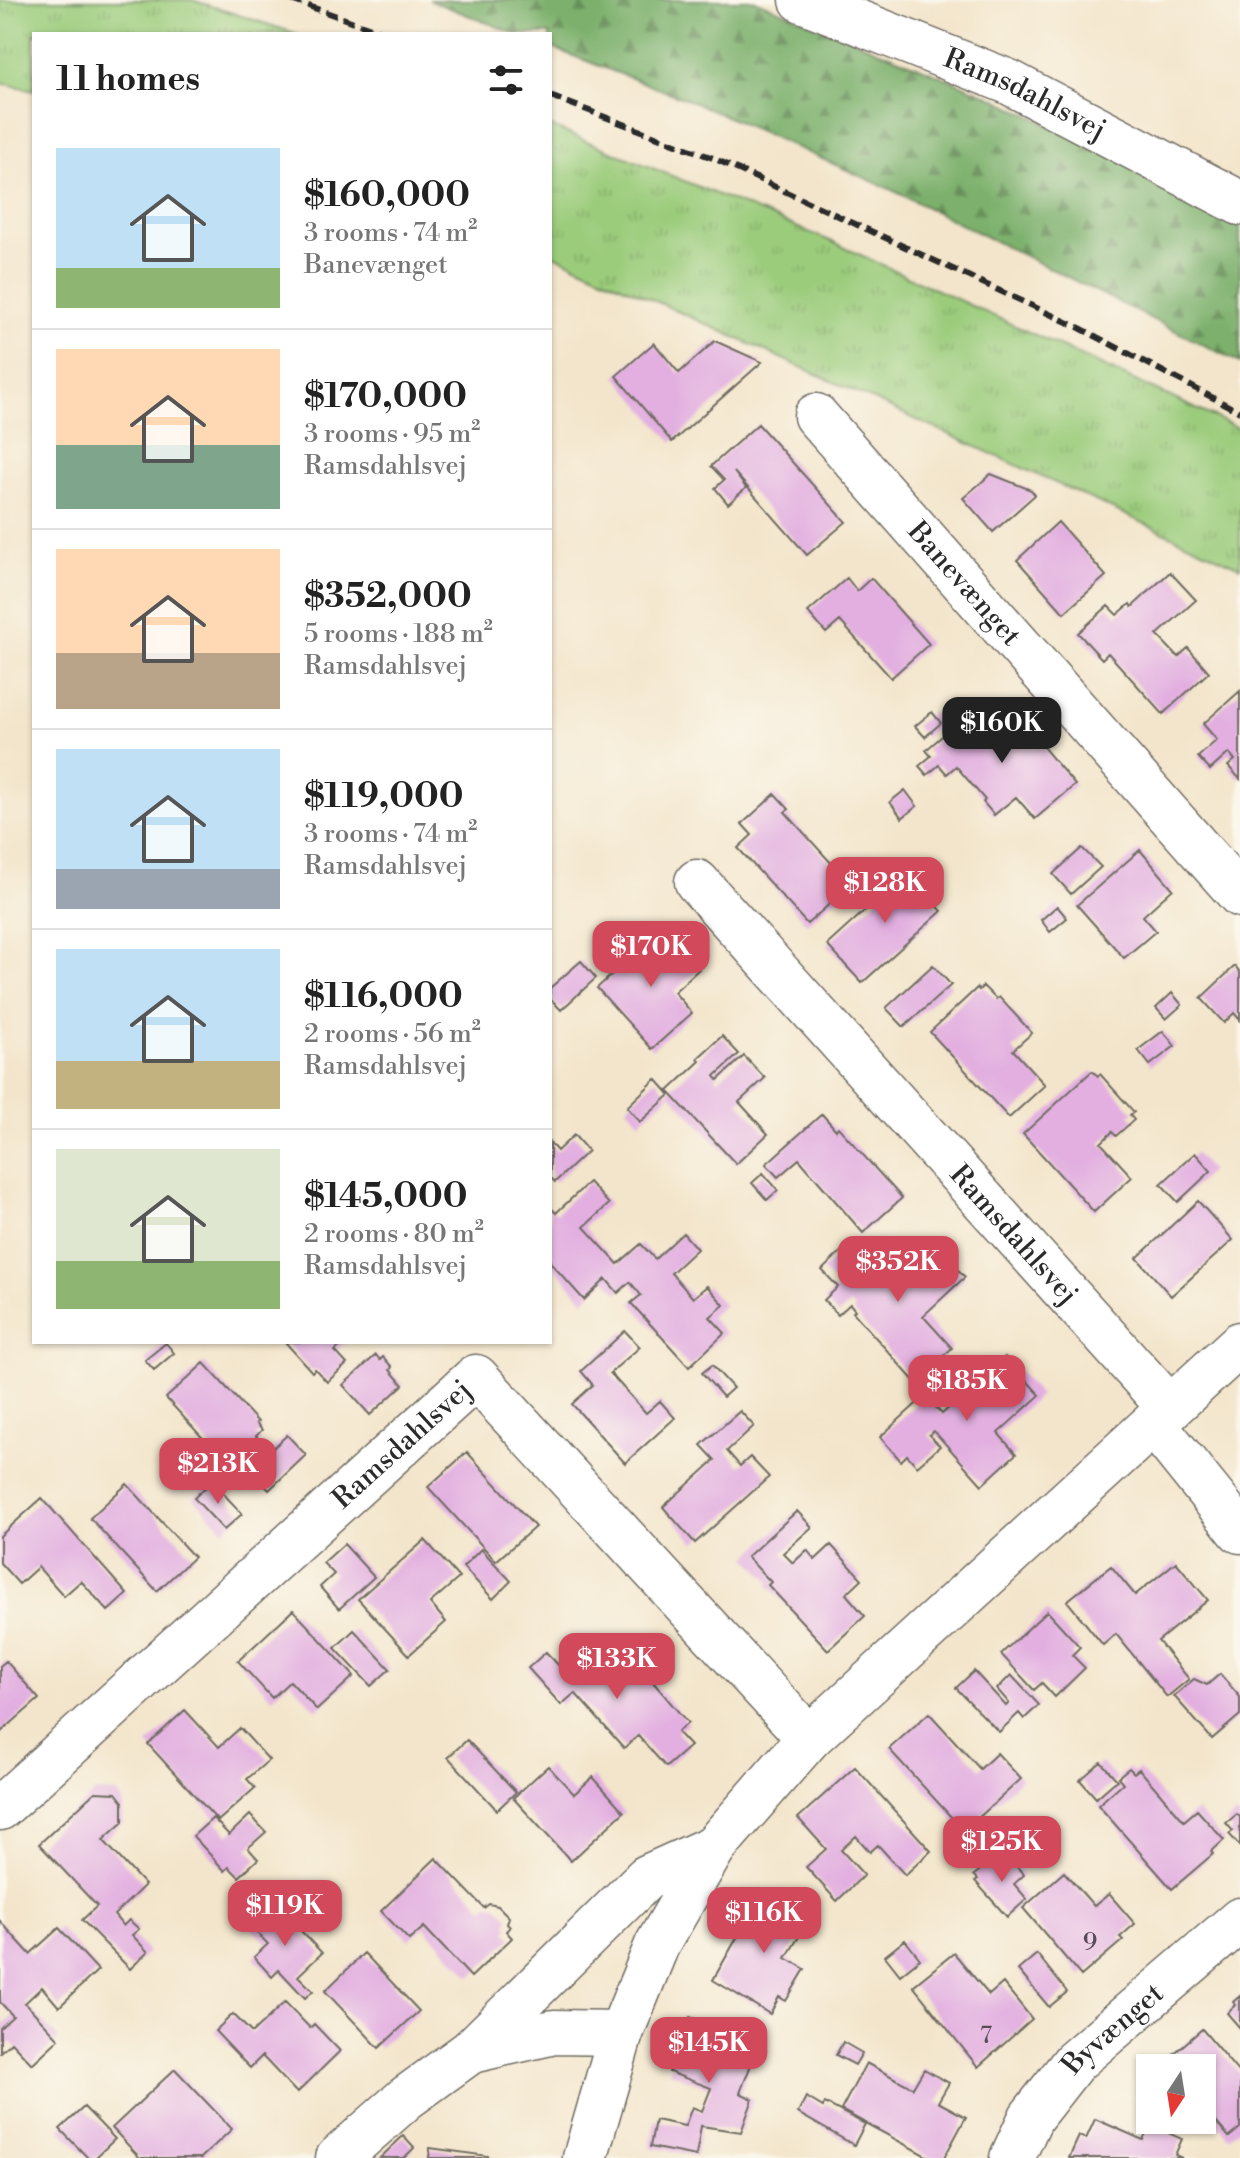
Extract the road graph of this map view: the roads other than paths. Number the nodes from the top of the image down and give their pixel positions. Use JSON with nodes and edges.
{"nodes":[{"id":1,"x":802,"y":0,"type":"edge"},
{"id":2,"x":1240,"y":203,"type":"edge"},
{"id":3,"x":816,"y":416,"type":"dead end"},
{"id":4,"x":697,"y":882,"type":"dead end"},
{"id":5,"x":1240,"y":895,"type":"edge"},
{"id":6,"x":1240,"y":1344,"type":"edge"},
{"id":7,"x":1162,"y":1416,"type":"junction"},
{"id":8,"x":1240,"y":1531,"type":"edge"},
{"id":9,"x":809,"y":1738,"type":"junction"},
{"id":10,"x":0,"y":1808,"type":"edge"},
{"id":11,"x":714,"y":1847,"type":"junction"},
{"id":12,"x":1240,"y":1920,"type":"edge"},
{"id":13,"x":621,"y":2033,"type":"junction"},
{"id":14,"x":471,"y":2051,"type":"junction"},
{"id":15,"x":338,"y":2158,"type":"edge"},
{"id":16,"x":585,"y":2158,"type":"edge"},
{"id":17,"x":1012,"y":2158,"type":"edge"}],
"edges":[{"from":1,"to":2,"type":"street","name":"Ramsdahlsvej"},
{"from":3,"to":5,"type":"street","name":"Banevænget"},
{"from":4,"to":7,"type":"street","name":"Ramsdahlsvej"},
{"from":6,"to":7,"type":"street"},
{"from":7,"to":8,"type":"street","name":"Ramsdahlsvej"},
{"from":7,"to":9,"type":"street"},
{"from":9,"to":10,"type":"street","name":"Ramsdahlsvej"},
{"from":9,"to":11,"type":"street"},
{"from":11,"to":13,"type":"street"},
{"from":11,"to":14,"type":"street"},
{"from":12,"to":17,"type":"street","name":"Byvænget"},
{"from":13,"to":14,"type":"street"},
{"from":13,"to":16,"type":"street"},
{"from":14,"to":15,"type":"street"}]}
